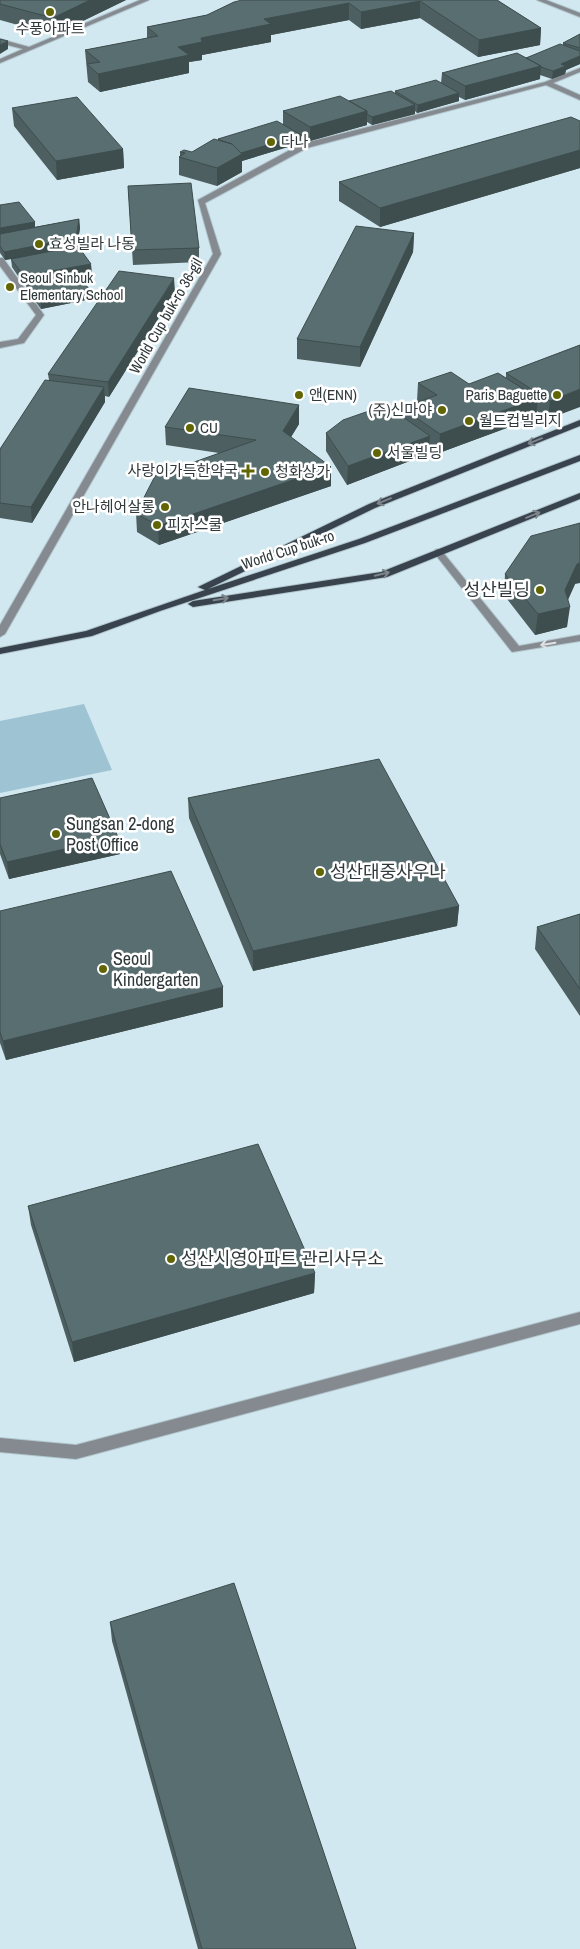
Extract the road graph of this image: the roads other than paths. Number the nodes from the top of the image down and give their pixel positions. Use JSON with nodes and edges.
{"nodes":[{"id":1,"x":146,"y":0,"type":"edge"},
{"id":2,"x":540,"y":0,"type":"edge"},
{"id":3,"x":580,"y":15,"type":"edge"},
{"id":4,"x":0,"y":41,"type":"edge"},
{"id":5,"x":30,"y":49,"type":"junction"},
{"id":6,"x":0,"y":61,"type":"edge"},
{"id":7,"x":580,"y":70,"type":"edge"},
{"id":8,"x":546,"y":83,"type":"junction"},
{"id":9,"x":580,"y":98,"type":"edge"},
{"id":10,"x":0,"y":260,"type":"edge"},
{"id":11,"x":0,"y":345,"type":"edge"},
{"id":12,"x":580,"y":423,"type":"edge"},
{"id":13,"x":580,"y":458,"type":"edge"},
{"id":14,"x":580,"y":496,"type":"edge"},
{"id":15,"x":438,"y":552,"type":"junction"},
{"id":16,"x":156,"y":609,"type":"junction"},
{"id":17,"x":0,"y":634,"type":"edge"},
{"id":18,"x":580,"y":638,"type":"edge"},
{"id":19,"x":0,"y":651,"type":"edge"},
{"id":20,"x":579,"y":1321,"type":"edge"},
{"id":21,"x":0,"y":1445,"type":"edge"}],
"edges":[{"from":1,"to":5,"type":"street"},
{"from":2,"to":3,"type":"street"},
{"from":4,"to":5,"type":"street"},
{"from":5,"to":6,"type":"street"},
{"from":7,"to":8,"type":"street"},
{"from":8,"to":9,"type":"street"},
{"from":8,"to":17,"type":"street","name":"World Cup buk-ro 36-gil"},
{"from":10,"to":11,"type":"street"},
{"from":12,"to":16,"type":"main road","one_way":true},
{"from":13,"to":16,"type":"main road","name":"World Cup buk-ro"},
{"from":15,"to":14,"type":"main road","one_way":true},
{"from":16,"to":15,"type":"main road","one_way":true},
{"from":18,"to":15,"type":"street","one_way":true},
{"from":16,"to":19,"type":"main road","name":"World Cup buk-ro"},
{"from":20,"to":21,"type":"street"}]}
